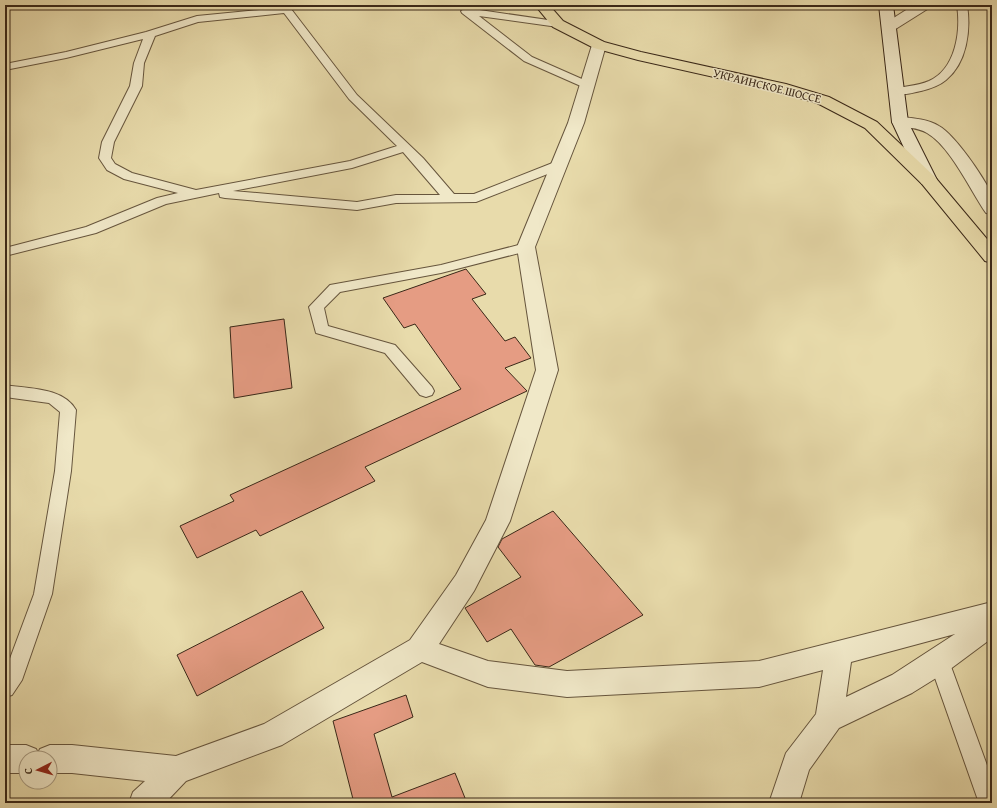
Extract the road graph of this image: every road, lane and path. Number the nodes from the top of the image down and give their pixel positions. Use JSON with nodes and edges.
{"nodes":[{"id":1,"x":542,"y":5,"type":"edge"},
{"id":2,"x":886,"y":5,"type":"edge"},
{"id":3,"x":924,"y":5,"type":"edge"},
{"id":4,"x":962,"y":5,"type":"edge"},
{"id":5,"x":285,"y":8,"type":"edge"},
{"id":6,"x":462,"y":8,"type":"edge"},
{"id":7,"x":558,"y":24,"type":"junction"},
{"id":8,"x":889,"y":27,"type":"junction"},
{"id":9,"x":150,"y":34,"type":"junction"},
{"id":10,"x":599,"y":45,"type":"junction"},
{"id":11,"x":5,"y":67,"type":"edge"},
{"id":12,"x":587,"y":85,"type":"junction"},
{"id":13,"x":896,"y":91,"type":"junction"},
{"id":14,"x":900,"y":122,"type":"junction"},
{"id":15,"x":405,"y":148,"type":"junction"},
{"id":16,"x":559,"y":165,"type":"junction"},
{"id":17,"x":928,"y":180,"type":"junction"},
{"id":18,"x":196,"y":194,"type":"junction"},
{"id":19,"x":450,"y":198,"type":"junction"},
{"id":20,"x":992,"y":209,"type":"edge"},
{"id":21,"x":526,"y":247,"type":"junction"},
{"id":22,"x":5,"y":252,"type":"edge"},
{"id":23,"x":992,"y":257,"type":"edge"},
{"id":24,"x":5,"y":391,"type":"edge"},
{"id":25,"x":426,"y":391,"type":"dead end"},
{"id":26,"x":992,"y":613,"type":"edge"},
{"id":27,"x":992,"y":622,"type":"edge"},
{"id":28,"x":420,"y":649,"type":"junction"},
{"id":29,"x":839,"y":654,"type":"junction"},
{"id":30,"x":939,"y":661,"type":"junction"},
{"id":31,"x":5,"y":688,"type":"edge"},
{"id":32,"x":829,"y":719,"type":"junction"},
{"id":33,"x":5,"y":759,"type":"edge"},
{"id":34,"x":18,"y":759,"type":"edge"},
{"id":35,"x":58,"y":759,"type":"edge"},
{"id":36,"x":176,"y":770,"type":"junction"},
{"id":37,"x":144,"y":803,"type":"edge"},
{"id":38,"x":784,"y":803,"type":"edge"},
{"id":39,"x":990,"y":803,"type":"edge"}],
"edges":[{"from":1,"to":7,"type":"highway","name":"УКРАИНСКОЕ ШОССЕ"},
{"from":2,"to":8,"type":"street"},
{"from":3,"to":8,"type":"street"},
{"from":4,"to":13,"type":"lane"},
{"from":5,"to":9,"type":"lane"},
{"from":5,"to":15,"type":"lane"},
{"from":6,"to":7,"type":"lane"},
{"from":6,"to":12,"type":"lane"},
{"from":7,"to":10,"type":"highway","name":"УКРАИНСКОЕ ШОССЕ"},
{"from":8,"to":13,"type":"street"},
{"from":9,"to":11,"type":"lane"},
{"from":9,"to":18,"type":"lane"},
{"from":10,"to":12,"type":"street"},
{"from":10,"to":17,"type":"highway","name":"УКРАИНСКОЕ ШОССЕ"},
{"from":12,"to":16,"type":"street"},
{"from":13,"to":14,"type":"street"},
{"from":14,"to":17,"type":"street"},
{"from":14,"to":20,"type":"street"},
{"from":15,"to":18,"type":"lane"},
{"from":15,"to":19,"type":"lane"},
{"from":16,"to":19,"type":"lane"},
{"from":16,"to":21,"type":"street"},
{"from":17,"to":23,"type":"highway","name":"УКРАИНСКОЕ ШОССЕ"},
{"from":18,"to":19,"type":"lane"},
{"from":18,"to":22,"type":"lane"},
{"from":21,"to":25,"type":"lane"},
{"from":21,"to":28,"type":"street"},
{"from":24,"to":31,"type":"lane"},
{"from":26,"to":29,"type":"street"},
{"from":27,"to":30,"type":"street"},
{"from":28,"to":29,"type":"street"},
{"from":28,"to":36,"type":"street"},
{"from":29,"to":32,"type":"street"},
{"from":30,"to":32,"type":"street"},
{"from":30,"to":39,"type":"lane"},
{"from":32,"to":38,"type":"street"},
{"from":33,"to":34,"type":"street"},
{"from":35,"to":36,"type":"street"},
{"from":36,"to":37,"type":"street"}]}
